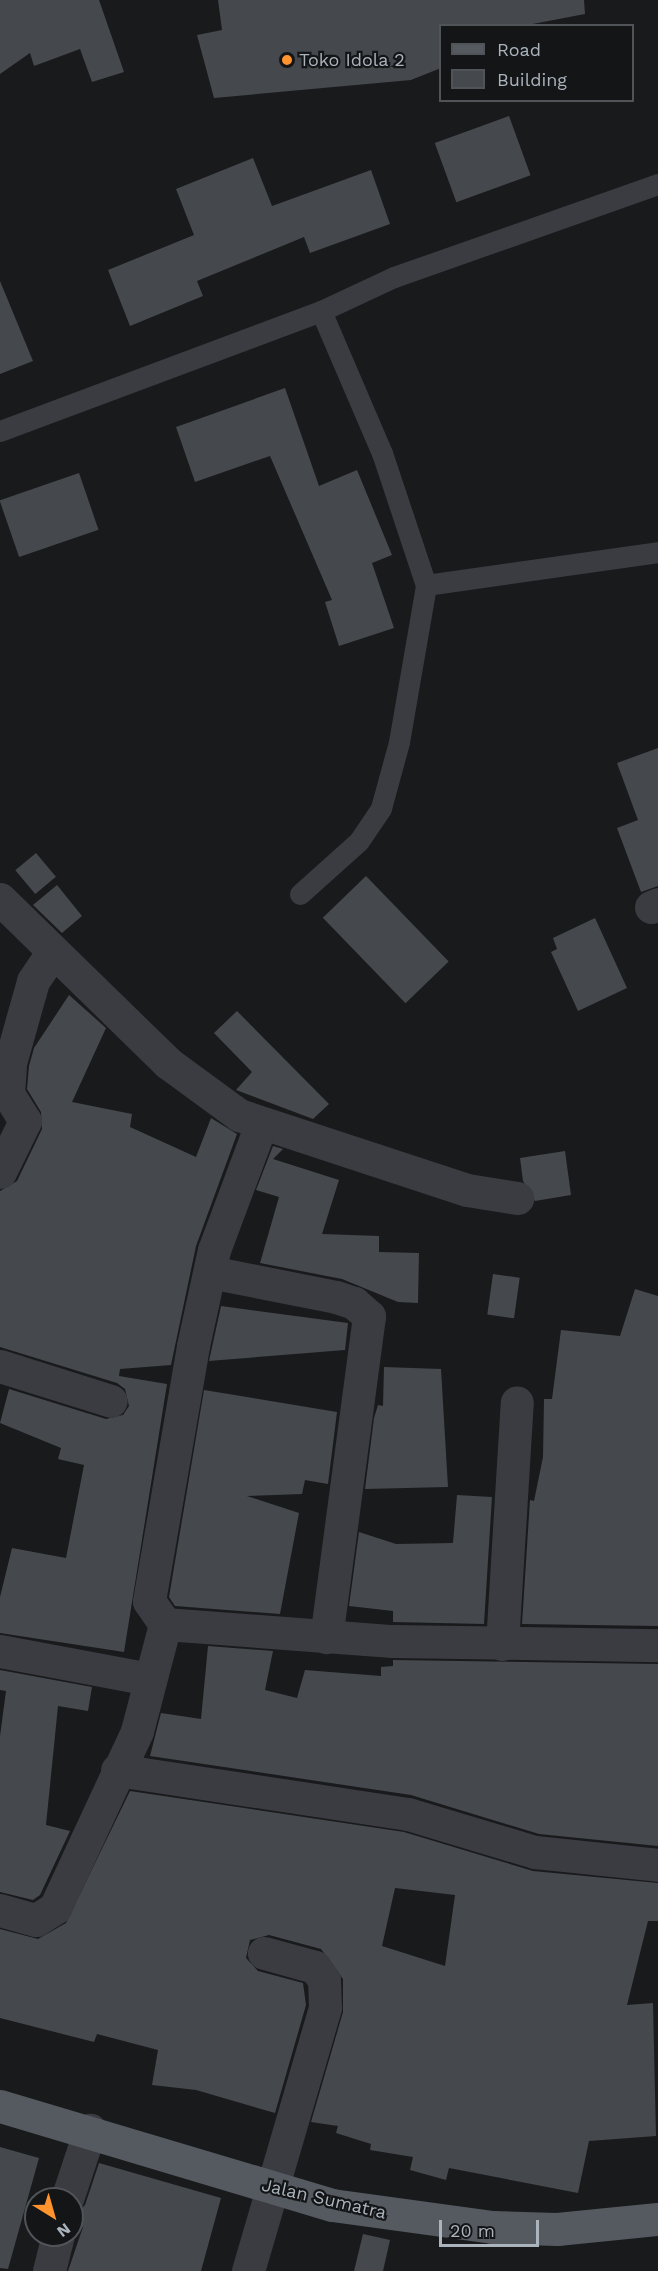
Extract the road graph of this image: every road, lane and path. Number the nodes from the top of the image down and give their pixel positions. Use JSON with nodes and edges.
{"nodes":[{"id":1,"x":658,"y":184,"type":"edge"},
{"id":2,"x":321,"y":311,"type":"junction"},
{"id":3,"x":0,"y":431,"type":"edge"},
{"id":4,"x":658,"y":552,"type":"edge"},
{"id":5,"x":426,"y":585,"type":"junction"},
{"id":6,"x":300,"y":894,"type":"dead end"},
{"id":7,"x":0,"y":899,"type":"edge"},
{"id":8,"x":44,"y":965,"type":"junction"},
{"id":9,"x":256,"y":1134,"type":"junction"},
{"id":10,"x":0,"y":1172,"type":"edge"},
{"id":11,"x":517,"y":1198,"type":"dead end"},
{"id":12,"x":210,"y":1272,"type":"junction"},
{"id":13,"x":0,"y":1366,"type":"edge"},
{"id":14,"x":111,"y":1401,"type":"dead end"},
{"id":15,"x":517,"y":1402,"type":"dead end"},
{"id":16,"x":165,"y":1624,"type":"junction"},
{"id":17,"x":326,"y":1637,"type":"junction"},
{"id":18,"x":502,"y":1644,"type":"junction"},
{"id":19,"x":658,"y":1646,"type":"edge"},
{"id":20,"x":0,"y":1651,"type":"edge"},
{"id":21,"x":149,"y":1679,"type":"junction"},
{"id":22,"x":117,"y":1770,"type":"junction"},
{"id":23,"x":658,"y":1865,"type":"edge"},
{"id":24,"x":0,"y":1910,"type":"edge"},
{"id":25,"x":264,"y":1953,"type":"dead end"},
{"id":26,"x":0,"y":2106,"type":"edge"},
{"id":27,"x":90,"y":2130,"type":"junction"},
{"id":28,"x":71,"y":2187,"type":"edge"},
{"id":29,"x":273,"y":2190,"type":"junction"},
{"id":30,"x":658,"y":2219,"type":"edge"},
{"id":31,"x":55,"y":2247,"type":"edge"},
{"id":32,"x":49,"y":2271,"type":"edge"},
{"id":33,"x":248,"y":2271,"type":"edge"}],
"edges":[{"from":1,"to":2,"type":"lane"},
{"from":2,"to":3,"type":"lane"},
{"from":2,"to":5,"type":"lane"},
{"from":4,"to":5,"type":"lane"},
{"from":5,"to":6,"type":"lane"},
{"from":7,"to":8,"type":"street"},
{"from":8,"to":9,"type":"street"},
{"from":8,"to":10,"type":"street"},
{"from":9,"to":11,"type":"street"},
{"from":9,"to":12,"type":"street"},
{"from":12,"to":16,"type":"street"},
{"from":12,"to":17,"type":"street"},
{"from":13,"to":14,"type":"street"},
{"from":15,"to":18,"type":"street"},
{"from":16,"to":17,"type":"street"},
{"from":16,"to":21,"type":"street"},
{"from":17,"to":18,"type":"street"},
{"from":18,"to":19,"type":"street"},
{"from":20,"to":21,"type":"street"},
{"from":21,"to":22,"type":"street"},
{"from":22,"to":23,"type":"street"},
{"from":22,"to":24,"type":"street"},
{"from":25,"to":29,"type":"street"},
{"from":26,"to":27,"type":"main road","name":"Jalan Sumatra"},
{"from":27,"to":28,"type":"street"},
{"from":27,"to":29,"type":"main road","name":"Jalan Sumatra"},
{"from":29,"to":30,"type":"main road","name":"Jalan Sumatra"},
{"from":29,"to":33,"type":"street"},
{"from":31,"to":32,"type":"street"}]}
